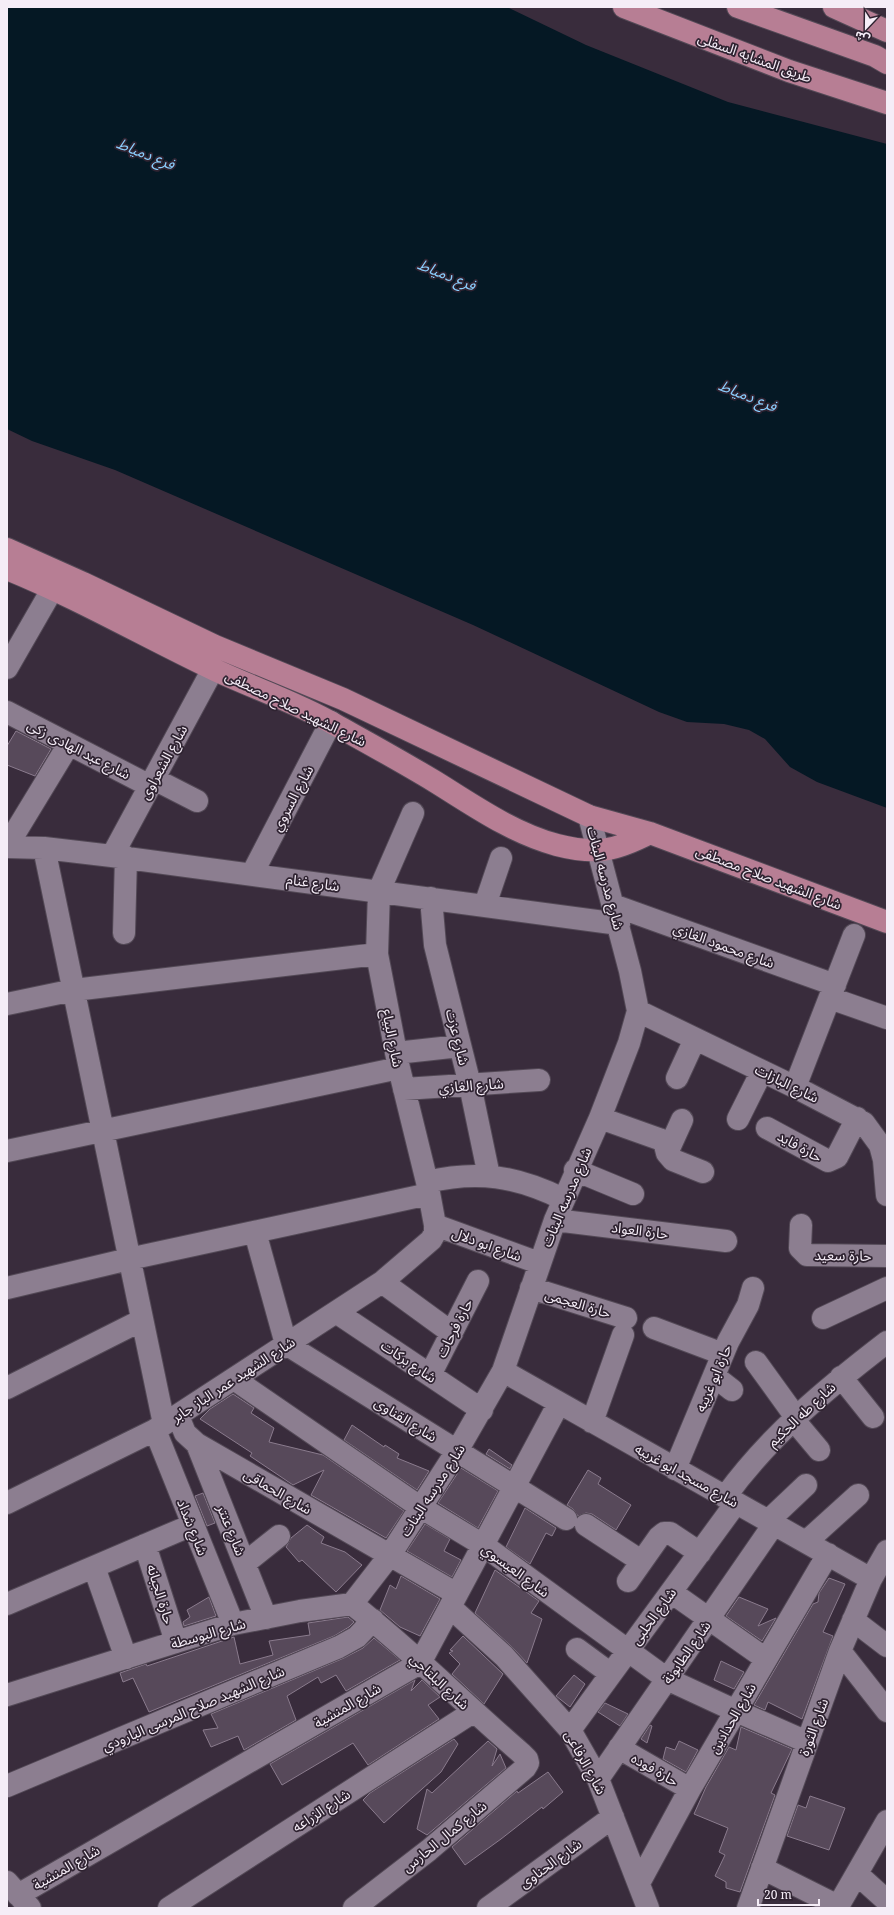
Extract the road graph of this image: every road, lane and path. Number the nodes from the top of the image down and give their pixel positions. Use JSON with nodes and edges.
{"nodes":[{"id":1,"x":624,"y":7,"type":"edge"},
{"id":2,"x":738,"y":7,"type":"edge"},
{"id":3,"x":834,"y":7,"type":"edge"},
{"id":4,"x":887,"y":31,"type":"edge"},
{"id":5,"x":887,"y":63,"type":"edge"},
{"id":6,"x":887,"y":103,"type":"edge"},
{"id":7,"x":7,"y":549,"type":"edge"},
{"id":8,"x":7,"y":569,"type":"edge"},
{"id":9,"x":53,"y":588,"type":"junction"},
{"id":10,"x":7,"y":668,"type":"edge"},
{"id":11,"x":213,"y":669,"type":"junction"},
{"id":12,"x":7,"y":712,"type":"edge"},
{"id":13,"x":331,"y":722,"type":"junction"},
{"id":14,"x":69,"y":744,"type":"junction"},
{"id":15,"x":152,"y":782,"type":"junction"},
{"id":16,"x":197,"y":801,"type":"dead end"},
{"id":17,"x":413,"y":813,"type":"dead end"},
{"id":18,"x":589,"y":816,"type":"junction"},
{"id":19,"x":650,"y":833,"type":"junction"},
{"id":20,"x":7,"y":846,"type":"edge"},
{"id":21,"x":44,"y":848,"type":"junction"},
{"id":22,"x":599,"y":851,"type":"junction"},
{"id":23,"x":119,"y":856,"type":"junction"},
{"id":24,"x":501,"y":858,"type":"dead end"},
{"id":25,"x":252,"y":874,"type":"junction"},
{"id":26,"x":379,"y":891,"type":"junction"},
{"id":27,"x":432,"y":898,"type":"junction"},
{"id":28,"x":485,"y":905,"type":"junction"},
{"id":29,"x":616,"y":914,"type":"junction"},
{"id":30,"x":887,"y":922,"type":"edge"},
{"id":31,"x":124,"y":933,"type":"dead end"},
{"id":32,"x":854,"y":935,"type":"dead end"},
{"id":33,"x":377,"y":954,"type":"junction"},
{"id":34,"x":74,"y":990,"type":"junction"},
{"id":35,"x":832,"y":992,"type":"junction"},
{"id":36,"x":7,"y":1004,"type":"edge"},
{"id":37,"x":638,"y":1012,"type":"junction"},
{"id":38,"x":887,"y":1018,"type":"edge"},
{"id":39,"x":696,"y":1039,"type":"junction"},
{"id":40,"x":460,"y":1046,"type":"junction"},
{"id":41,"x":397,"y":1060,"type":"junction"},
{"id":42,"x":762,"y":1071,"type":"junction"},
{"id":43,"x":677,"y":1078,"type":"dead end"},
{"id":44,"x":539,"y":1080,"type":"dead end"},
{"id":45,"x":470,"y":1085,"type":"junction"},
{"id":46,"x":795,"y":1087,"type":"junction"},
{"id":47,"x":404,"y":1089,"type":"junction"},
{"id":48,"x":600,"y":1118,"type":"junction"},
{"id":49,"x":857,"y":1118,"type":"junction"},
{"id":50,"x":738,"y":1119,"type":"dead end"},
{"id":51,"x":682,"y":1120,"type":"dead end"},
{"id":52,"x":767,"y":1128,"type":"dead end"},
{"id":53,"x":102,"y":1130,"type":"junction"},
{"id":54,"x":7,"y":1151,"type":"edge"},
{"id":55,"x":667,"y":1153,"type":"junction"},
{"id":56,"x":576,"y":1170,"type":"junction"},
{"id":57,"x":703,"y":1172,"type":"dead end"},
{"id":58,"x":489,"y":1176,"type":"junction"},
{"id":59,"x":428,"y":1188,"type":"junction"},
{"id":60,"x":634,"y":1194,"type":"dead end"},
{"id":61,"x":887,"y":1195,"type":"edge"},
{"id":62,"x":563,"y":1199,"type":"junction"},
{"id":63,"x":555,"y":1220,"type":"junction"},
{"id":64,"x":435,"y":1225,"type":"junction"},
{"id":65,"x":801,"y":1225,"type":"dead end"},
{"id":66,"x":255,"y":1232,"type":"junction"},
{"id":67,"x":726,"y":1241,"type":"dead end"},
{"id":68,"x":887,"y":1256,"type":"edge"},
{"id":69,"x":130,"y":1259,"type":"junction"},
{"id":70,"x":539,"y":1263,"type":"junction"},
{"id":71,"x":478,"y":1281,"type":"dead end"},
{"id":72,"x":382,"y":1282,"type":"junction"},
{"id":73,"x":7,"y":1288,"type":"edge"},
{"id":74,"x":531,"y":1288,"type":"junction"},
{"id":75,"x":753,"y":1288,"type":"dead end"},
{"id":76,"x":887,"y":1288,"type":"edge"},
{"id":77,"x":336,"y":1312,"type":"junction"},
{"id":78,"x":823,"y":1318,"type":"dead end"},
{"id":79,"x":142,"y":1320,"type":"junction"},
{"id":80,"x":654,"y":1328,"type":"dead end"},
{"id":81,"x":452,"y":1333,"type":"junction"},
{"id":82,"x":887,"y":1342,"type":"edge"},
{"id":83,"x":286,"y":1344,"type":"junction"},
{"id":84,"x":722,"y":1354,"type":"junction"},
{"id":85,"x":756,"y":1362,"type":"dead end"},
{"id":86,"x":503,"y":1371,"type":"junction"},
{"id":87,"x":430,"y":1375,"type":"junction"},
{"id":88,"x":714,"y":1376,"type":"junction"},
{"id":89,"x":841,"y":1377,"type":"junction"},
{"id":90,"x":234,"y":1379,"type":"junction"},
{"id":91,"x":7,"y":1388,"type":"edge"},
{"id":92,"x":732,"y":1390,"type":"dead end"},
{"id":93,"x":559,"y":1403,"type":"junction"},
{"id":94,"x":482,"y":1410,"type":"junction"},
{"id":95,"x":873,"y":1417,"type":"dead end"},
{"id":96,"x":794,"y":1418,"type":"junction"},
{"id":97,"x":592,"y":1422,"type":"junction"},
{"id":98,"x":165,"y":1423,"type":"junction"},
{"id":99,"x":197,"y":1444,"type":"junction"},
{"id":100,"x":819,"y":1450,"type":"dead end"},
{"id":101,"x":457,"y":1451,"type":"junction"},
{"id":102,"x":675,"y":1469,"type":"junction"},
{"id":103,"x":806,"y":1485,"type":"dead end"},
{"id":104,"x":514,"y":1486,"type":"junction"},
{"id":105,"x":858,"y":1494,"type":"dead end"},
{"id":106,"x":731,"y":1500,"type":"junction"},
{"id":107,"x":7,"y":1503,"type":"edge"},
{"id":108,"x":420,"y":1507,"type":"junction"},
{"id":109,"x":771,"y":1523,"type":"junction"},
{"id":110,"x":192,"y":1525,"type":"junction"},
{"id":111,"x":279,"y":1536,"type":"dead end"},
{"id":112,"x":806,"y":1542,"type":"junction"},
{"id":113,"x":145,"y":1545,"type":"junction"},
{"id":114,"x":483,"y":1546,"type":"junction"},
{"id":115,"x":700,"y":1553,"type":"junction"},
{"id":116,"x":828,"y":1554,"type":"junction"},
{"id":117,"x":390,"y":1555,"type":"junction"},
{"id":118,"x":641,"y":1561,"type":"junction"},
{"id":119,"x":245,"y":1563,"type":"junction"},
{"id":120,"x":882,"y":1564,"type":"edge"},
{"id":121,"x":94,"y":1567,"type":"junction"},
{"id":122,"x":628,"y":1581,"type":"dead end"},
{"id":123,"x":671,"y":1592,"type":"junction"},
{"id":124,"x":453,"y":1601,"type":"junction"},
{"id":125,"x":7,"y":1604,"type":"edge"},
{"id":126,"x":352,"y":1604,"type":"junction"},
{"id":127,"x":266,"y":1618,"type":"junction"},
{"id":128,"x":709,"y":1619,"type":"junction"},
{"id":129,"x":373,"y":1620,"type":"junction"},
{"id":130,"x":853,"y":1620,"type":"junction"},
{"id":131,"x":233,"y":1624,"type":"junction"},
{"id":132,"x":176,"y":1642,"type":"junction"},
{"id":133,"x":887,"y":1646,"type":"edge"},
{"id":134,"x":577,"y":1649,"type":"dead end"},
{"id":135,"x":628,"y":1651,"type":"junction"},
{"id":136,"x":840,"y":1651,"type":"junction"},
{"id":137,"x":126,"y":1658,"type":"junction"},
{"id":138,"x":766,"y":1659,"type":"junction"},
{"id":139,"x":420,"y":1663,"type":"junction"},
{"id":140,"x":611,"y":1674,"type":"junction"},
{"id":141,"x":667,"y":1679,"type":"junction"},
{"id":142,"x":7,"y":1695,"type":"edge"},
{"id":143,"x":887,"y":1710,"type":"edge"},
{"id":144,"x":736,"y":1711,"type":"junction"},
{"id":145,"x":473,"y":1712,"type":"junction"},
{"id":146,"x":570,"y":1730,"type":"junction"},
{"id":147,"x":807,"y":1742,"type":"junction"},
{"id":148,"x":620,"y":1748,"type":"junction"},
{"id":149,"x":527,"y":1759,"type":"joint"},
{"id":150,"x":598,"y":1779,"type":"junction"},
{"id":151,"x":7,"y":1786,"type":"edge"},
{"id":152,"x":690,"y":1789,"type":"junction"},
{"id":153,"x":614,"y":1817,"type":"junction"},
{"id":154,"x":887,"y":1820,"type":"edge"},
{"id":155,"x":762,"y":1868,"type":"junction"},
{"id":156,"x":856,"y":1874,"type":"junction"},
{"id":157,"x":18,"y":1895,"type":"edge"},
{"id":158,"x":642,"y":1900,"type":"edge"},
{"id":159,"x":887,"y":1901,"type":"edge"},
{"id":160,"x":838,"y":1907,"type":"edge"},
{"id":161,"x":169,"y":1908,"type":"edge"},
{"id":162,"x":354,"y":1908,"type":"edge"},
{"id":163,"x":488,"y":1908,"type":"edge"},
{"id":164,"x":748,"y":1908,"type":"edge"}],
"edges":[{"from":1,"to":6,"type":"main road","name":"طريق المشايه السفلى"},
{"from":2,"to":5,"type":"main road"},
{"from":3,"to":4,"type":"main road"},
{"from":7,"to":18,"type":"main road","name":"شارع الشهيد صلاح مصطفى"},
{"from":8,"to":9,"type":"main road","name":"شارع الشهيد صلاح مصطفى"},
{"from":9,"to":10,"type":"street"},
{"from":9,"to":11,"type":"main road","name":"شارع الشهيد صلاح مصطفى"},
{"from":11,"to":13,"type":"main road","name":"شارع الشهيد صلاح مصطفى"},
{"from":11,"to":15,"type":"street","name":"شارع الشعراوى"},
{"from":12,"to":14,"type":"street","name":"شارع عبد الهادى زكى"},
{"from":13,"to":22,"type":"main road","name":"شارع الشهيد صلاح مصطفى"},
{"from":13,"to":25,"type":"street","name":"شارع السروي"},
{"from":14,"to":15,"type":"street","name":"شارع عبد الهادى زكى"},
{"from":14,"to":20,"type":"street"},
{"from":15,"to":16,"type":"street","name":"شارع عبد الهادى زكى"},
{"from":15,"to":23,"type":"street","name":"شارع الشعراوى"},
{"from":17,"to":26,"type":"street"},
{"from":18,"to":19,"type":"main road","name":"شارع الشهيد صلاح مصطفى"},
{"from":18,"to":22,"type":"street","name":"شارع مدرسه البنات"},
{"from":19,"to":22,"type":"main road","name":"شارع الشهيد صلاح مصطفى"},
{"from":19,"to":30,"type":"main road","name":"شارع الشهيد صلاح مصطفى"},
{"from":20,"to":21,"type":"street","name":"شارع غنام"},
{"from":21,"to":23,"type":"street","name":"شارع غنام"},
{"from":21,"to":34,"type":"street"},
{"from":22,"to":29,"type":"street","name":"شارع مدرسه البنات"},
{"from":23,"to":25,"type":"street","name":"شارع غنام"},
{"from":23,"to":31,"type":"street"},
{"from":24,"to":28,"type":"street"},
{"from":25,"to":26,"type":"street","name":"شارع غنام"},
{"from":26,"to":27,"type":"street","name":"شارع غنام"},
{"from":26,"to":33,"type":"street","name":"شارع البياع"},
{"from":27,"to":28,"type":"street","name":"شارع غنام"},
{"from":27,"to":40,"type":"street","name":"شارع عزت"},
{"from":28,"to":29,"type":"street","name":"شارع غنام"},
{"from":29,"to":35,"type":"street","name":"شارع محمود الغازي"},
{"from":29,"to":37,"type":"street","name":"شارع مدرسه البنات"},
{"from":32,"to":35,"type":"street"},
{"from":33,"to":34,"type":"street"},
{"from":33,"to":41,"type":"street","name":"شارع البياع"},
{"from":34,"to":36,"type":"street"},
{"from":34,"to":53,"type":"street"},
{"from":35,"to":38,"type":"street","name":"شارع محمود الغازي"},
{"from":35,"to":46,"type":"street"},
{"from":37,"to":39,"type":"street","name":"شارع البازات"},
{"from":37,"to":48,"type":"street","name":"شارع مدرسه البنات"},
{"from":39,"to":42,"type":"street","name":"شارع البازات"},
{"from":39,"to":43,"type":"street"},
{"from":40,"to":41,"type":"street"},
{"from":40,"to":45,"type":"street","name":"شارع عزت"},
{"from":41,"to":47,"type":"street","name":"شارع البياع"},
{"from":41,"to":53,"type":"street"},
{"from":42,"to":46,"type":"street","name":"شارع البازات"},
{"from":42,"to":50,"type":"street"},
{"from":44,"to":45,"type":"street","name":"شارع الغازي"},
{"from":45,"to":47,"type":"street","name":"شارع الغازي"},
{"from":45,"to":58,"type":"street","name":"شارع عزت"},
{"from":46,"to":49,"type":"street","name":"شارع البازات"},
{"from":47,"to":59,"type":"street","name":"شارع البياع"},
{"from":48,"to":55,"type":"street"},
{"from":48,"to":56,"type":"street","name":"شارع مدرسه البنات"},
{"from":49,"to":52,"type":"street","name":"حارة فايد"},
{"from":49,"to":61,"type":"street","name":"شارع البازات"},
{"from":51,"to":55,"type":"street"},
{"from":53,"to":54,"type":"street"},
{"from":53,"to":69,"type":"street"},
{"from":55,"to":57,"type":"street"},
{"from":56,"to":60,"type":"street"},
{"from":56,"to":62,"type":"street","name":"شارع مدرسه البنات"},
{"from":58,"to":59,"type":"street"},
{"from":58,"to":62,"type":"street"},
{"from":59,"to":64,"type":"street","name":"شارع البياع"},
{"from":59,"to":66,"type":"street"},
{"from":62,"to":63,"type":"street","name":"شارع مدرسه البنات"},
{"from":63,"to":67,"type":"street","name":"حارة العواد"},
{"from":63,"to":70,"type":"street","name":"شارع مدرسه البنات"},
{"from":64,"to":70,"type":"street","name":"شارع ابو دلال"},
{"from":64,"to":72,"type":"street","name":"شارع الشهيد عمر الباز جابر"},
{"from":65,"to":68,"type":"street","name":"حارة سعيد"},
{"from":66,"to":69,"type":"street"},
{"from":66,"to":83,"type":"street"},
{"from":69,"to":73,"type":"street"},
{"from":69,"to":79,"type":"street"},
{"from":70,"to":74,"type":"street","name":"شارع مدرسه البنات"},
{"from":71,"to":81,"type":"street","name":"حارة فرحات"},
{"from":72,"to":77,"type":"street","name":"شارع الشهيد عمر الباز جابر"},
{"from":72,"to":81,"type":"street"},
{"from":74,"to":86,"type":"street","name":"شارع مدرسه البنات"},
{"from":74,"to":97,"type":"street","name":"حارة العجمى"},
{"from":75,"to":84,"type":"street","name":"حارة ابو غريبه"},
{"from":76,"to":78,"type":"street"},
{"from":77,"to":83,"type":"street","name":"شارع الشهيد عمر الباز جابر"},
{"from":77,"to":87,"type":"street","name":"شارع بركات"},
{"from":79,"to":91,"type":"street"},
{"from":79,"to":98,"type":"street"},
{"from":80,"to":84,"type":"street"},
{"from":81,"to":87,"type":"street","name":"حارة فرحات"},
{"from":82,"to":89,"type":"street","name":"شارع طه الحكيم"},
{"from":83,"to":90,"type":"street","name":"شارع الشهيد عمر الباز جابر"},
{"from":83,"to":101,"type":"street","name":"شارع القناوى"},
{"from":84,"to":88,"type":"street","name":"حارة ابو غريبه"},
{"from":85,"to":96,"type":"street"},
{"from":86,"to":93,"type":"street","name":"شارع مسجد ابو غريبه"},
{"from":86,"to":94,"type":"street","name":"شارع مدرسه البنات"},
{"from":87,"to":94,"type":"street","name":"شارع بركات"},
{"from":88,"to":92,"type":"street"},
{"from":88,"to":102,"type":"street","name":"حارة ابو غريبه"},
{"from":89,"to":95,"type":"street"},
{"from":89,"to":96,"type":"street","name":"شارع طه الحكيم"},
{"from":90,"to":98,"type":"street","name":"شارع الشهيد عمر الباز جابر"},
{"from":90,"to":108,"type":"street","name":"شارع العيسوي"},
{"from":93,"to":97,"type":"street","name":"شارع مسجد ابو غريبه"},
{"from":93,"to":104,"type":"street"},
{"from":94,"to":101,"type":"street","name":"شارع مدرسه البنات"},
{"from":96,"to":100,"type":"street"},
{"from":96,"to":106,"type":"street","name":"شارع طه الحكيم"},
{"from":97,"to":102,"type":"street","name":"شارع مسجد ابو غريبه"},
{"from":98,"to":99,"type":"street","name":"شارع الحماقى"},
{"from":98,"to":107,"type":"street","name":"شارع الشهيد عمر الباز جابر"},
{"from":98,"to":110,"type":"street","name":"شارع شداد"},
{"from":99,"to":117,"type":"street","name":"شارع الحماقى"},
{"from":99,"to":119,"type":"street","name":"شارع عنتر"},
{"from":101,"to":104,"type":"street","name":"شارع القناوى"},
{"from":101,"to":108,"type":"street","name":"شارع مدرسه البنات"},
{"from":102,"to":106,"type":"street","name":"شارع مسجد ابو غريبه"},
{"from":103,"to":109,"type":"street","name":"شارع الطابونة"},
{"from":104,"to":114,"type":"street"},
{"from":104,"to":118,"type":"street","name":"شارع القناوى"},
{"from":105,"to":112,"type":"street"},
{"from":106,"to":109,"type":"street","name":"شارع مسجد ابو غريبه"},
{"from":106,"to":115,"type":"street","name":"شارع الحلبى"},
{"from":108,"to":114,"type":"street","name":"شارع العيسوي"},
{"from":108,"to":117,"type":"street","name":"شارع مدرسه البنات"},
{"from":109,"to":112,"type":"street","name":"شارع مسجد ابو غريبه"},
{"from":109,"to":128,"type":"street","name":"شارع الطابونة"},
{"from":110,"to":113,"type":"street"},
{"from":110,"to":131,"type":"street","name":"شارع شداد"},
{"from":111,"to":119,"type":"street"},
{"from":112,"to":116,"type":"street","name":"شارع مسجد ابو غريبه"},
{"from":113,"to":121,"type":"street"},
{"from":113,"to":132,"type":"street","name":"حارة الجبانه"},
{"from":114,"to":124,"type":"street"},
{"from":114,"to":135,"type":"street","name":"شارع العيسوي"},
{"from":115,"to":118,"type":"street"},
{"from":115,"to":123,"type":"street","name":"شارع الحلبى"},
{"from":116,"to":120,"type":"street","name":"شارع مسجد ابو غريبه"},
{"from":116,"to":138,"type":"street","name":"شارع الحدادين"},
{"from":117,"to":124,"type":"street","name":"شارع الحماقى"},
{"from":117,"to":126,"type":"street"},
{"from":118,"to":122,"type":"street"},
{"from":119,"to":127,"type":"street","name":"شارع عنتر"},
{"from":120,"to":130,"type":"street","name":"شارع الثورة"},
{"from":121,"to":125,"type":"street"},
{"from":121,"to":137,"type":"street"},
{"from":123,"to":128,"type":"street"},
{"from":123,"to":135,"type":"street","name":"شارع الحلبى"},
{"from":124,"to":139,"type":"street"},
{"from":124,"to":146,"type":"street","name":"شارع الرفاعى"},
{"from":126,"to":127,"type":"street","name":"شارع البوسطة"},
{"from":126,"to":129,"type":"street","name":"شارع البلتاجي"},
{"from":127,"to":131,"type":"street","name":"شارع البوسطة"},
{"from":128,"to":138,"type":"street"},
{"from":128,"to":141,"type":"street","name":"شارع الطابونة"},
{"from":129,"to":139,"type":"street","name":"شارع البلتاجي"},
{"from":129,"to":151,"type":"street","name":"شارع الشهيد صلاح المرسى البارودي"},
{"from":130,"to":133,"type":"street"},
{"from":130,"to":136,"type":"street","name":"شارع الثورة"},
{"from":131,"to":132,"type":"street","name":"شارع البوسطة"},
{"from":132,"to":137,"type":"street","name":"شارع البوسطة"},
{"from":134,"to":140,"type":"street"},
{"from":135,"to":140,"type":"street","name":"شارع الحلبى"},
{"from":135,"to":141,"type":"street","name":"شارع العيسوي"},
{"from":136,"to":143,"type":"street"},
{"from":136,"to":147,"type":"street","name":"شارع الثورة"},
{"from":137,"to":142,"type":"street","name":"شارع البوسطة"},
{"from":138,"to":144,"type":"street","name":"شارع الحدادين"},
{"from":139,"to":145,"type":"street","name":"شارع البلتاجي"},
{"from":139,"to":157,"type":"street","name":"شارع المنشية"},
{"from":140,"to":146,"type":"street","name":"شارع الحلبى"},
{"from":141,"to":144,"type":"street","name":"شارع العيسوي"},
{"from":141,"to":148,"type":"street","name":"شارع الطابونة"},
{"from":144,"to":147,"type":"street","name":"شارع العيسوي"},
{"from":144,"to":152,"type":"street","name":"شارع الحدادين"},
{"from":145,"to":149,"type":"street","name":"شارع البلتاجي"},
{"from":145,"to":161,"type":"street","name":"شارع الزراعه"},
{"from":146,"to":150,"type":"street","name":"شارع الرفاعى"},
{"from":147,"to":155,"type":"street","name":"شارع الثورة"},
{"from":148,"to":150,"type":"street","name":"شارع الطابونة"},
{"from":148,"to":152,"type":"street","name":"حارة فوده"},
{"from":149,"to":162,"type":"street","name":"شارع كمال الحارس"},
{"from":150,"to":153,"type":"street","name":"شارع الرفاعى"},
{"from":152,"to":158,"type":"street","name":"شارع الحدادين"},
{"from":153,"to":158,"type":"street","name":"شارع الرفاعى"},
{"from":153,"to":163,"type":"street","name":"شارع الحناوى"},
{"from":154,"to":156,"type":"street"},
{"from":155,"to":160,"type":"street"},
{"from":155,"to":164,"type":"street","name":"شارع الثورة"},
{"from":156,"to":159,"type":"street"},
{"from":156,"to":160,"type":"street"}]}
